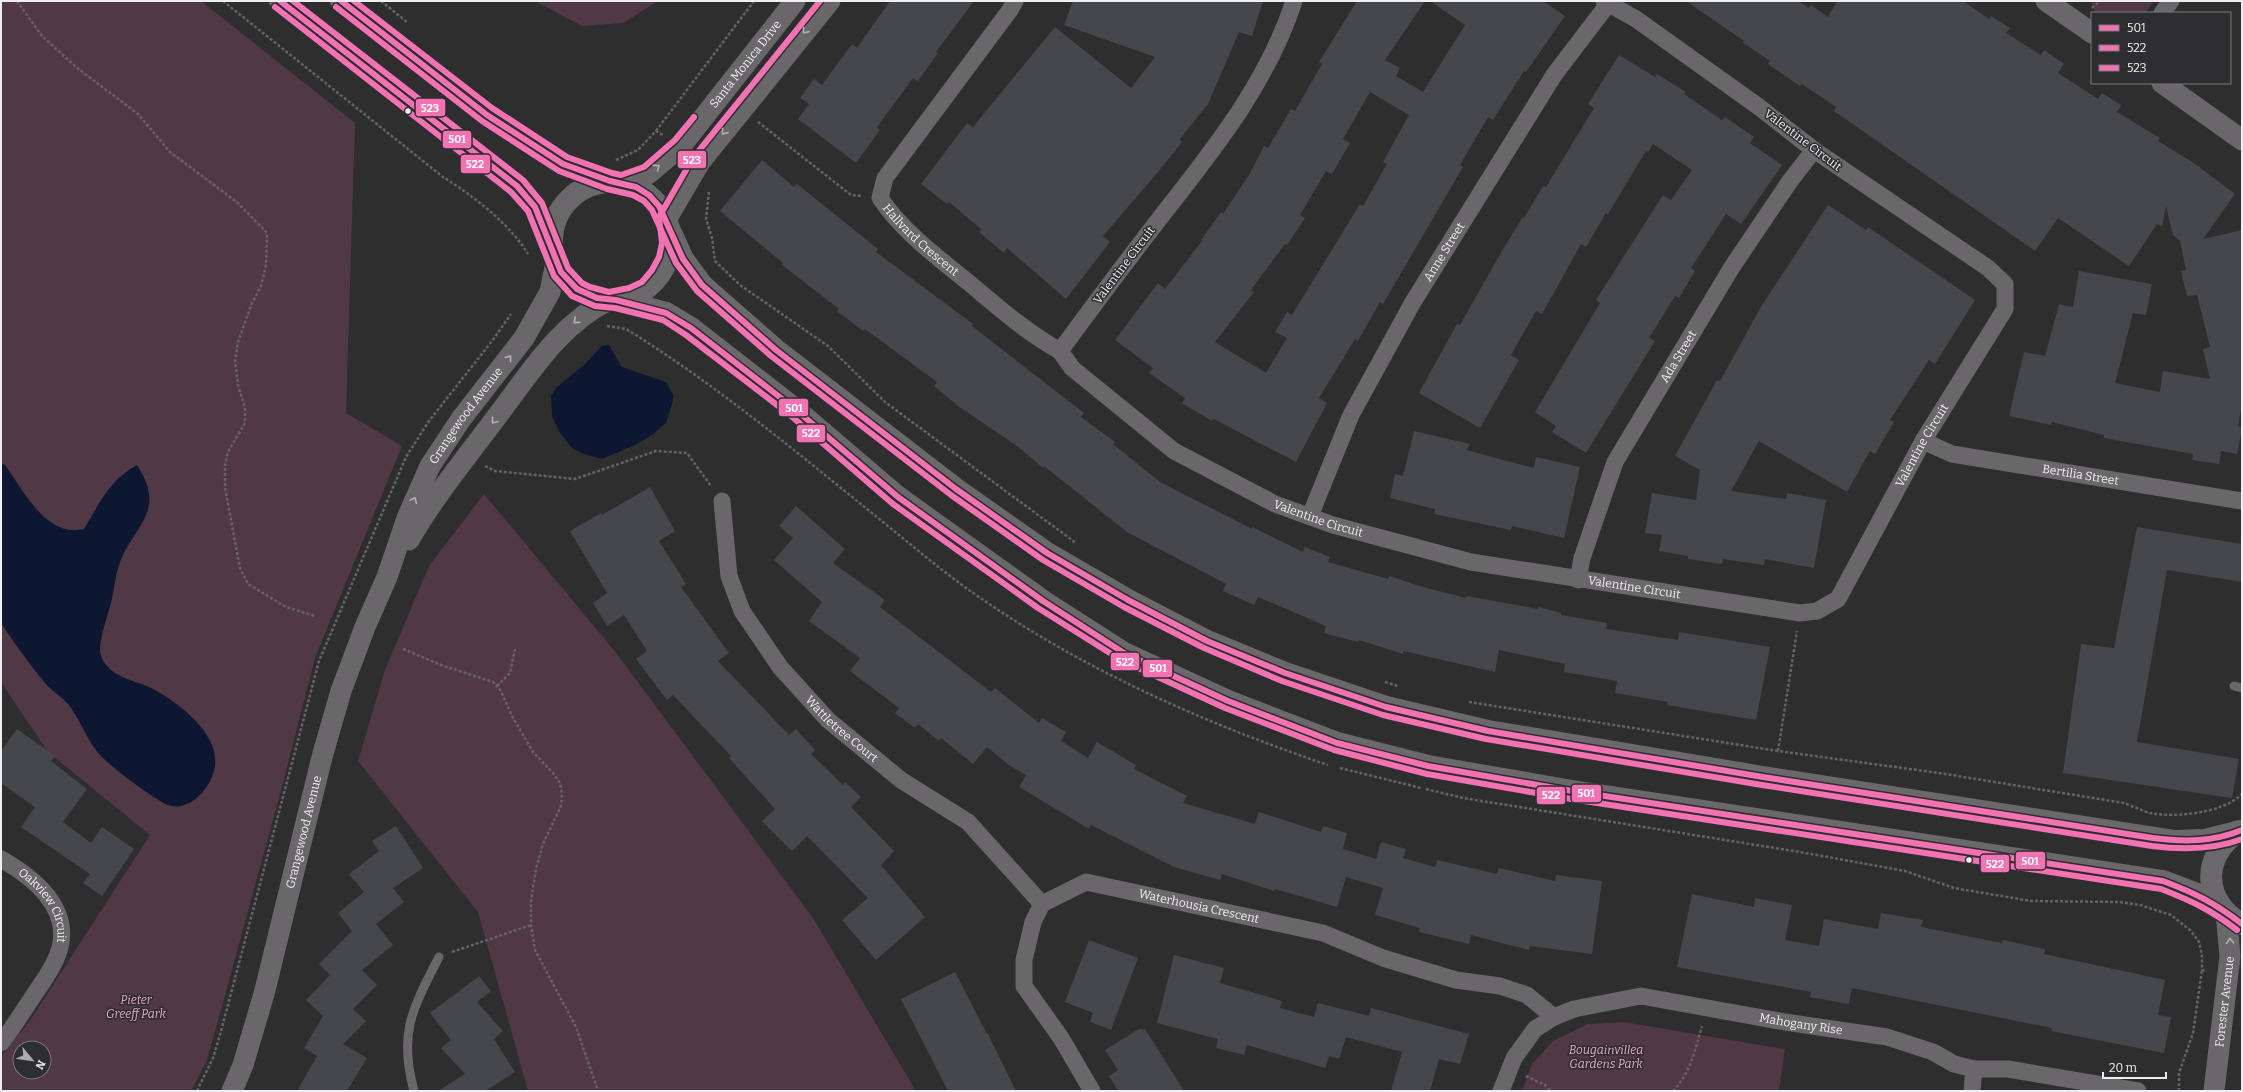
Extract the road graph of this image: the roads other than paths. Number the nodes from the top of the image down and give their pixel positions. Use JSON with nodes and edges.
{"nodes":[{"id":1,"x":280,"y":1,"type":"edge"},
{"id":2,"x":341,"y":1,"type":"edge"},
{"id":3,"x":795,"y":1,"type":"edge"},
{"id":4,"x":830,"y":1,"type":"edge"},
{"id":5,"x":1015,"y":1,"type":"edge"},
{"id":6,"x":1294,"y":1,"type":"edge"},
{"id":7,"x":2046,"y":1,"type":"edge"},
{"id":8,"x":2170,"y":1,"type":"edge"},
{"id":9,"x":1606,"y":3,"type":"edge"},
{"id":10,"x":2163,"y":12,"type":"edge"},
{"id":11,"x":2091,"y":32,"type":"edge"},
{"id":12,"x":2163,"y":84,"type":"edge"},
{"id":13,"x":2242,"y":140,"type":"edge"},
{"id":14,"x":1814,"y":150,"type":"junction"},
{"id":15,"x":614,"y":175,"type":"junction"},
{"id":16,"x":667,"y":223,"type":"junction"},
{"id":17,"x":555,"y":259,"type":"junction"},
{"id":18,"x":612,"y":300,"type":"junction"},
{"id":19,"x":1060,"y":351,"type":"junction"},
{"id":20,"x":1923,"y":441,"type":"junction"},
{"id":21,"x":722,"y":501,"type":"road end"},
{"id":22,"x":2241,"y":502,"type":"edge"},
{"id":23,"x":1310,"y":516,"type":"junction"},
{"id":24,"x":387,"y":577,"type":"junction"},
{"id":25,"x":1578,"y":580,"type":"junction"},
{"id":26,"x":2240,"y":831,"type":"edge"},
{"id":27,"x":1,"y":859,"type":"edge"},
{"id":28,"x":1042,"y":904,"type":"junction"},
{"id":29,"x":2229,"y":914,"type":"edge"},
{"id":30,"x":438,"y":957,"type":"road end"},
{"id":31,"x":1554,"y":1017,"type":"junction"},
{"id":32,"x":1,"y":1043,"type":"edge"},
{"id":33,"x":1974,"y":1069,"type":"junction"},
{"id":34,"x":232,"y":1091,"type":"edge"},
{"id":35,"x":414,"y":1091,"type":"edge"},
{"id":36,"x":1092,"y":1091,"type":"edge"},
{"id":37,"x":1501,"y":1091,"type":"edge"},
{"id":38,"x":1972,"y":1091,"type":"edge"},
{"id":39,"x":2138,"y":1091,"type":"edge"},
{"id":40,"x":2214,"y":1091,"type":"edge"}],
"edges":[{"from":1,"to":17,"type":"main road"},
{"from":2,"to":15,"type":"main road"},
{"from":15,"to":3,"type":"street","name":"Santa Monica Drive","one_way":true},
{"from":4,"to":16,"type":"street","name":"Santa Monica Drive","one_way":true},
{"from":5,"to":19,"type":"street","name":"Hallvard Crescent"},
{"from":6,"to":19,"type":"street","name":"Valentine Circuit"},
{"from":7,"to":11,"type":"street"},
{"from":8,"to":10,"type":"street"},
{"from":9,"to":14,"type":"street","name":"Valentine Circuit"},
{"from":9,"to":23,"type":"street","name":"Anne Street"},
{"from":12,"to":13,"type":"street"},
{"from":14,"to":20,"type":"street","name":"Valentine Circuit"},
{"from":14,"to":25,"type":"street","name":"Ada Street"},
{"from":15,"to":16,"type":"main road"},
{"from":15,"to":17,"type":"main road"},
{"from":16,"to":18,"type":"main road"},
{"from":16,"to":26,"type":"main road"},
{"from":17,"to":18,"type":"main road"},
{"from":24,"to":17,"type":"street","name":"Grangewood Avenue","one_way":true},
{"from":18,"to":24,"type":"street","name":"Grangewood Avenue","one_way":true},
{"from":18,"to":29,"type":"main road"},
{"from":19,"to":23,"type":"street","name":"Valentine Circuit"},
{"from":20,"to":22,"type":"street","name":"Bertilia Street"},
{"from":20,"to":25,"type":"street","name":"Valentine Circuit"},
{"from":21,"to":28,"type":"street","name":"Wattletree Court"},
{"from":23,"to":25,"type":"street","name":"Valentine Circuit"},
{"from":24,"to":34,"type":"street","name":"Grangewood Avenue"},
{"from":26,"to":29,"type":"main road"},
{"from":27,"to":32,"type":"street","name":"Oakview Circuit"},
{"from":28,"to":31,"type":"street","name":"Waterhousia Crescent"},
{"from":28,"to":36,"type":"street"},
{"from":40,"to":29,"type":"street","name":"Forester Avenue","one_way":true},
{"from":30,"to":35,"type":"lane"},
{"from":31,"to":33,"type":"street","name":"Mahogany Rise"},
{"from":31,"to":37,"type":"street","name":"Mahogany Rise"},
{"from":33,"to":38,"type":"street"},
{"from":33,"to":39,"type":"street","name":"Mahogany Rise"}]}
